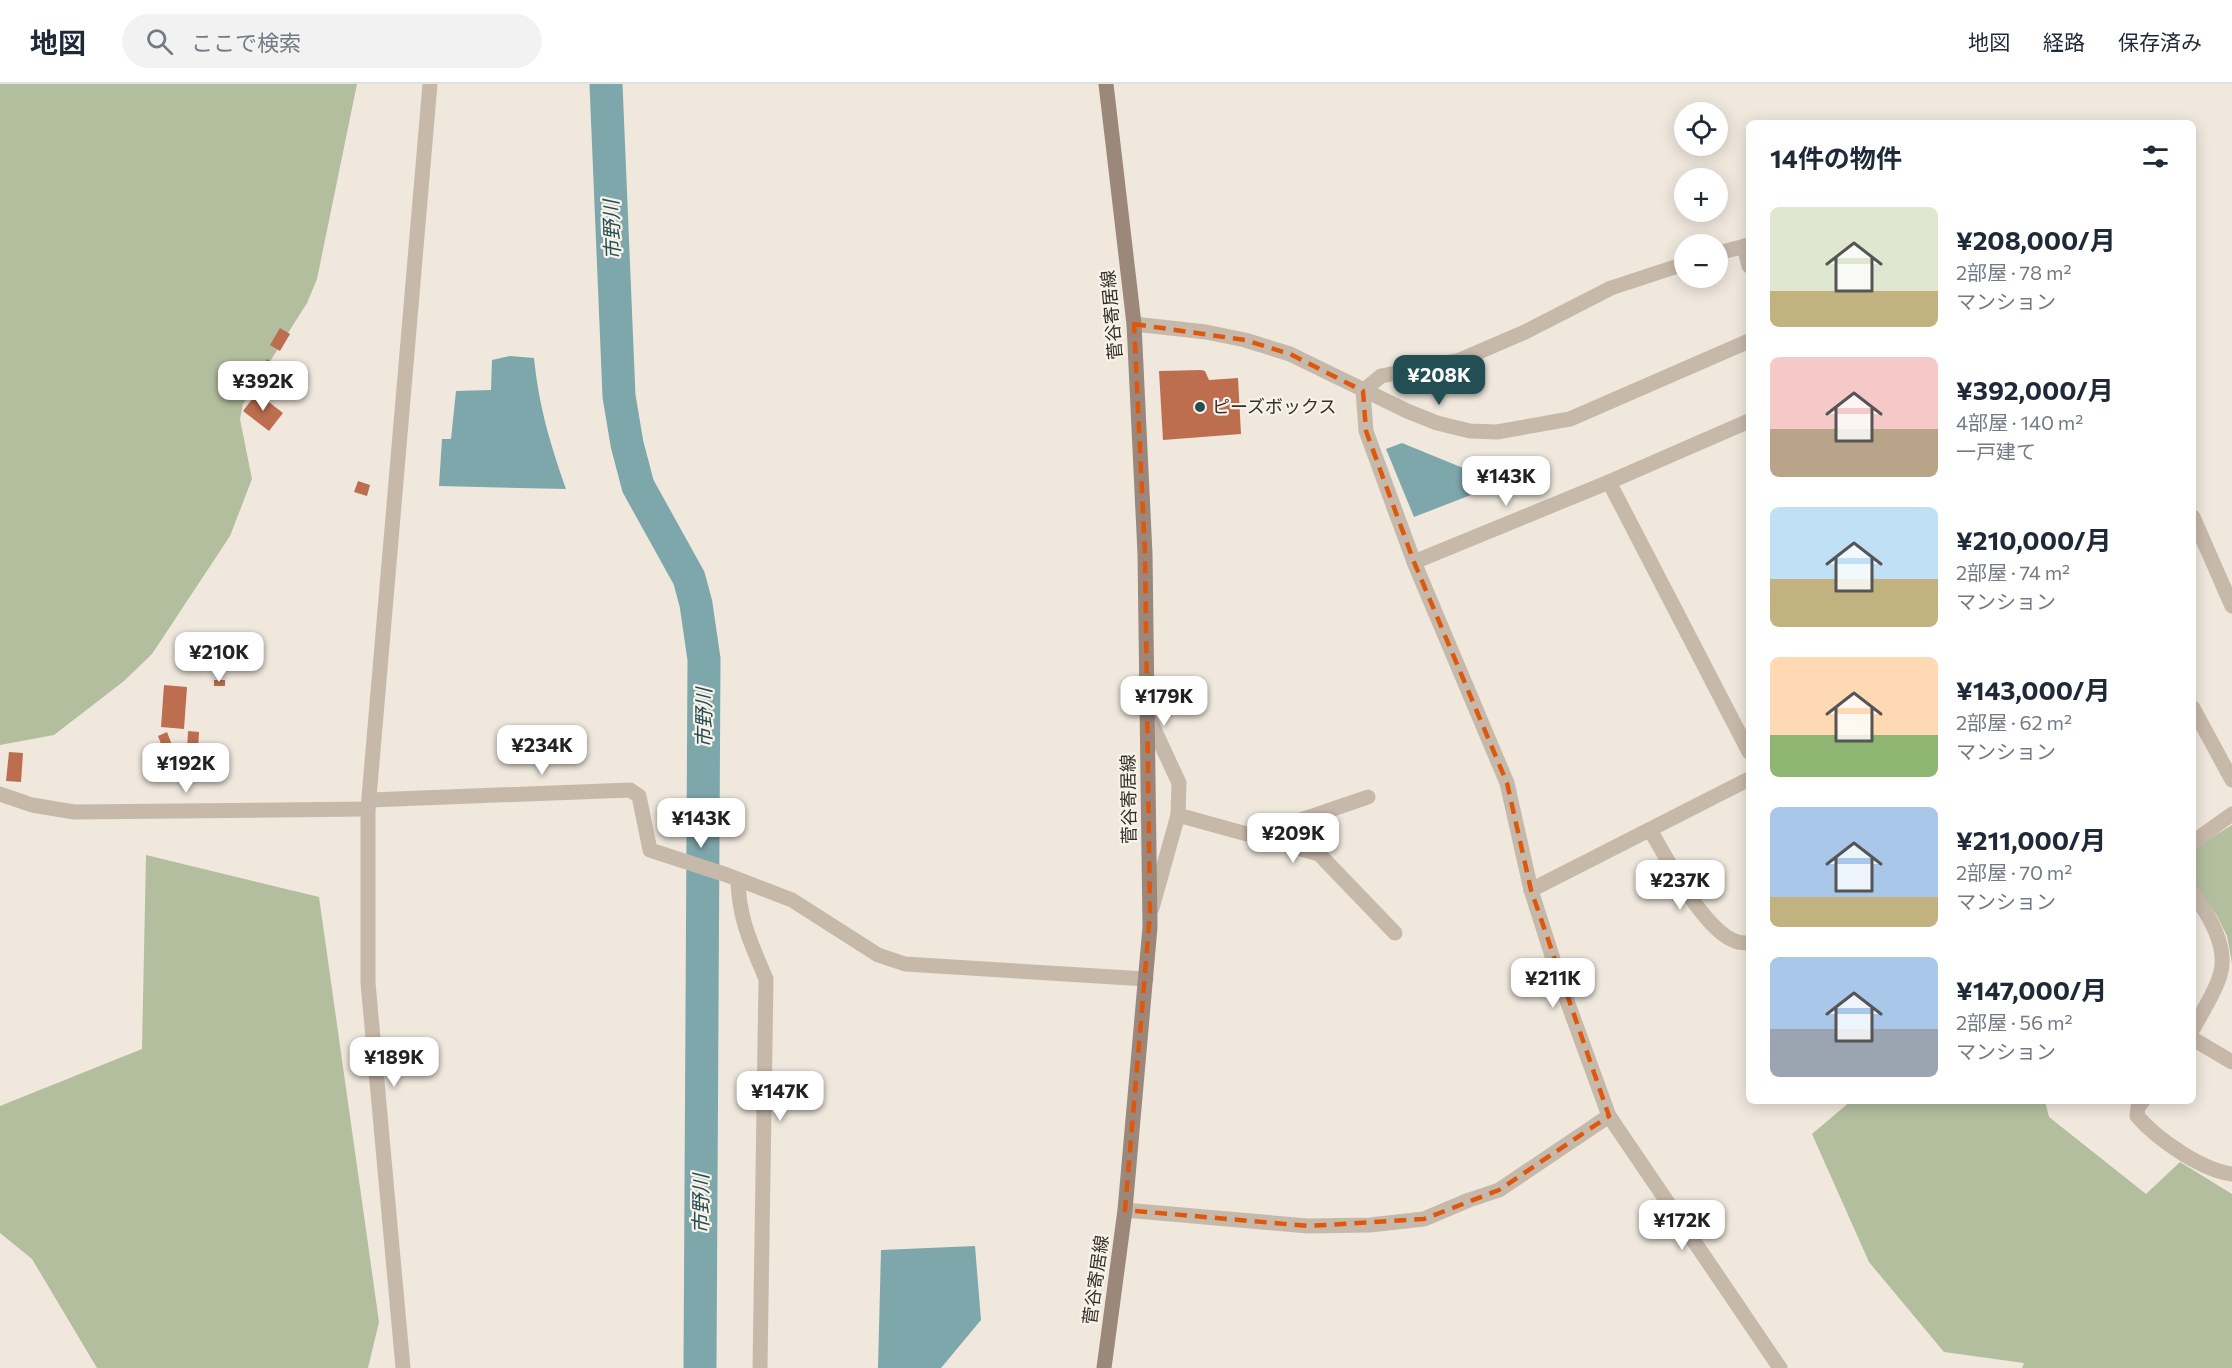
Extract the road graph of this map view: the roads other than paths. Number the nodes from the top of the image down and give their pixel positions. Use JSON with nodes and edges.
{"nodes":[{"id":1,"x":430,"y":84,"type":"edge"},
{"id":2,"x":1106,"y":84,"type":"edge"},
{"id":3,"x":1746,"y":245,"type":"edge"},
{"id":4,"x":1728,"y":250,"type":"edge"},
{"id":5,"x":1674,"y":267,"type":"edge"},
{"id":6,"x":1134,"y":324,"type":"junction"},
{"id":7,"x":1746,"y":342,"type":"edge"},
{"id":8,"x":1363,"y":391,"type":"junction"},
{"id":9,"x":1746,"y":422,"type":"edge"},
{"id":10,"x":1609,"y":482,"type":"junction"},
{"id":11,"x":2196,"y":524,"type":"edge"},
{"id":12,"x":1414,"y":562,"type":"junction"},
{"id":13,"x":2232,"y":606,"type":"edge"},
{"id":14,"x":1147,"y":714,"type":"junction"},
{"id":15,"x":2196,"y":714,"type":"edge"},
{"id":16,"x":1746,"y":746,"type":"edge"},
{"id":17,"x":2232,"y":780,"type":"edge"},
{"id":18,"x":1746,"y":781,"type":"edge"},
{"id":19,"x":0,"y":794,"type":"edge"},
{"id":20,"x":1368,"y":797,"type":"dead end"},
{"id":21,"x":369,"y":805,"type":"junction"},
{"id":22,"x":2232,"y":814,"type":"edge"},
{"id":23,"x":1178,"y":815,"type":"junction"},
{"id":24,"x":1650,"y":830,"type":"junction"},
{"id":25,"x":1254,"y":836,"type":"junction"},
{"id":26,"x":2196,"y":840,"type":"edge"},
{"id":27,"x":733,"y":878,"type":"junction"},
{"id":28,"x":1531,"y":890,"type":"junction"},
{"id":29,"x":2196,"y":897,"type":"edge"},
{"id":30,"x":1150,"y":914,"type":"junction"},
{"id":31,"x":1395,"y":933,"type":"dead end"},
{"id":32,"x":1746,"y":943,"type":"edge"},
{"id":33,"x":2226,"y":974,"type":"edge"},
{"id":34,"x":1146,"y":979,"type":"junction"},
{"id":35,"x":2196,"y":1024,"type":"edge"},
{"id":36,"x":2196,"y":1041,"type":"edge"},
{"id":37,"x":2232,"y":1062,"type":"edge"},
{"id":38,"x":2140,"y":1104,"type":"edge"},
{"id":39,"x":1609,"y":1116,"type":"junction"},
{"id":40,"x":2232,"y":1174,"type":"edge"},
{"id":41,"x":1125,"y":1210,"type":"junction"},
{"id":42,"x":403,"y":1368,"type":"edge"},
{"id":43,"x":760,"y":1368,"type":"edge"},
{"id":44,"x":1104,"y":1368,"type":"edge"},
{"id":45,"x":1780,"y":1368,"type":"edge"}],
"edges":[{"from":1,"to":21,"type":"street"},
{"from":2,"to":6,"type":"main road","name":"菅谷寄居線"},
{"from":3,"to":4,"type":"street"},
{"from":5,"to":8,"type":"street"},
{"from":6,"to":8,"type":"street"},
{"from":6,"to":14,"type":"main road","name":"菅谷寄居線"},
{"from":7,"to":8,"type":"street"},
{"from":8,"to":12,"type":"street"},
{"from":9,"to":10,"type":"street"},
{"from":10,"to":12,"type":"street"},
{"from":10,"to":16,"type":"street"},
{"from":11,"to":13,"type":"street"},
{"from":12,"to":28,"type":"street"},
{"from":14,"to":23,"type":"street"},
{"from":14,"to":30,"type":"main road","name":"菅谷寄居線"},
{"from":15,"to":17,"type":"street"},
{"from":18,"to":24,"type":"street"},
{"from":19,"to":21,"type":"street"},
{"from":20,"to":25,"type":"street"},
{"from":21,"to":27,"type":"street"},
{"from":21,"to":42,"type":"street"},
{"from":22,"to":26,"type":"street"},
{"from":23,"to":25,"type":"street"},
{"from":23,"to":30,"type":"street"},
{"from":24,"to":28,"type":"street"},
{"from":24,"to":32,"type":"street"},
{"from":25,"to":31,"type":"street"},
{"from":27,"to":34,"type":"street"},
{"from":27,"to":43,"type":"street"},
{"from":28,"to":39,"type":"street"},
{"from":29,"to":33,"type":"street"},
{"from":30,"to":34,"type":"main road","name":"菅谷寄居線"},
{"from":33,"to":35,"type":"street"},
{"from":34,"to":41,"type":"main road","name":"菅谷寄居線"},
{"from":36,"to":37,"type":"street"},
{"from":38,"to":40,"type":"street"},
{"from":39,"to":41,"type":"street"},
{"from":39,"to":45,"type":"street"},
{"from":41,"to":44,"type":"main road","name":"菅谷寄居線"}]}
